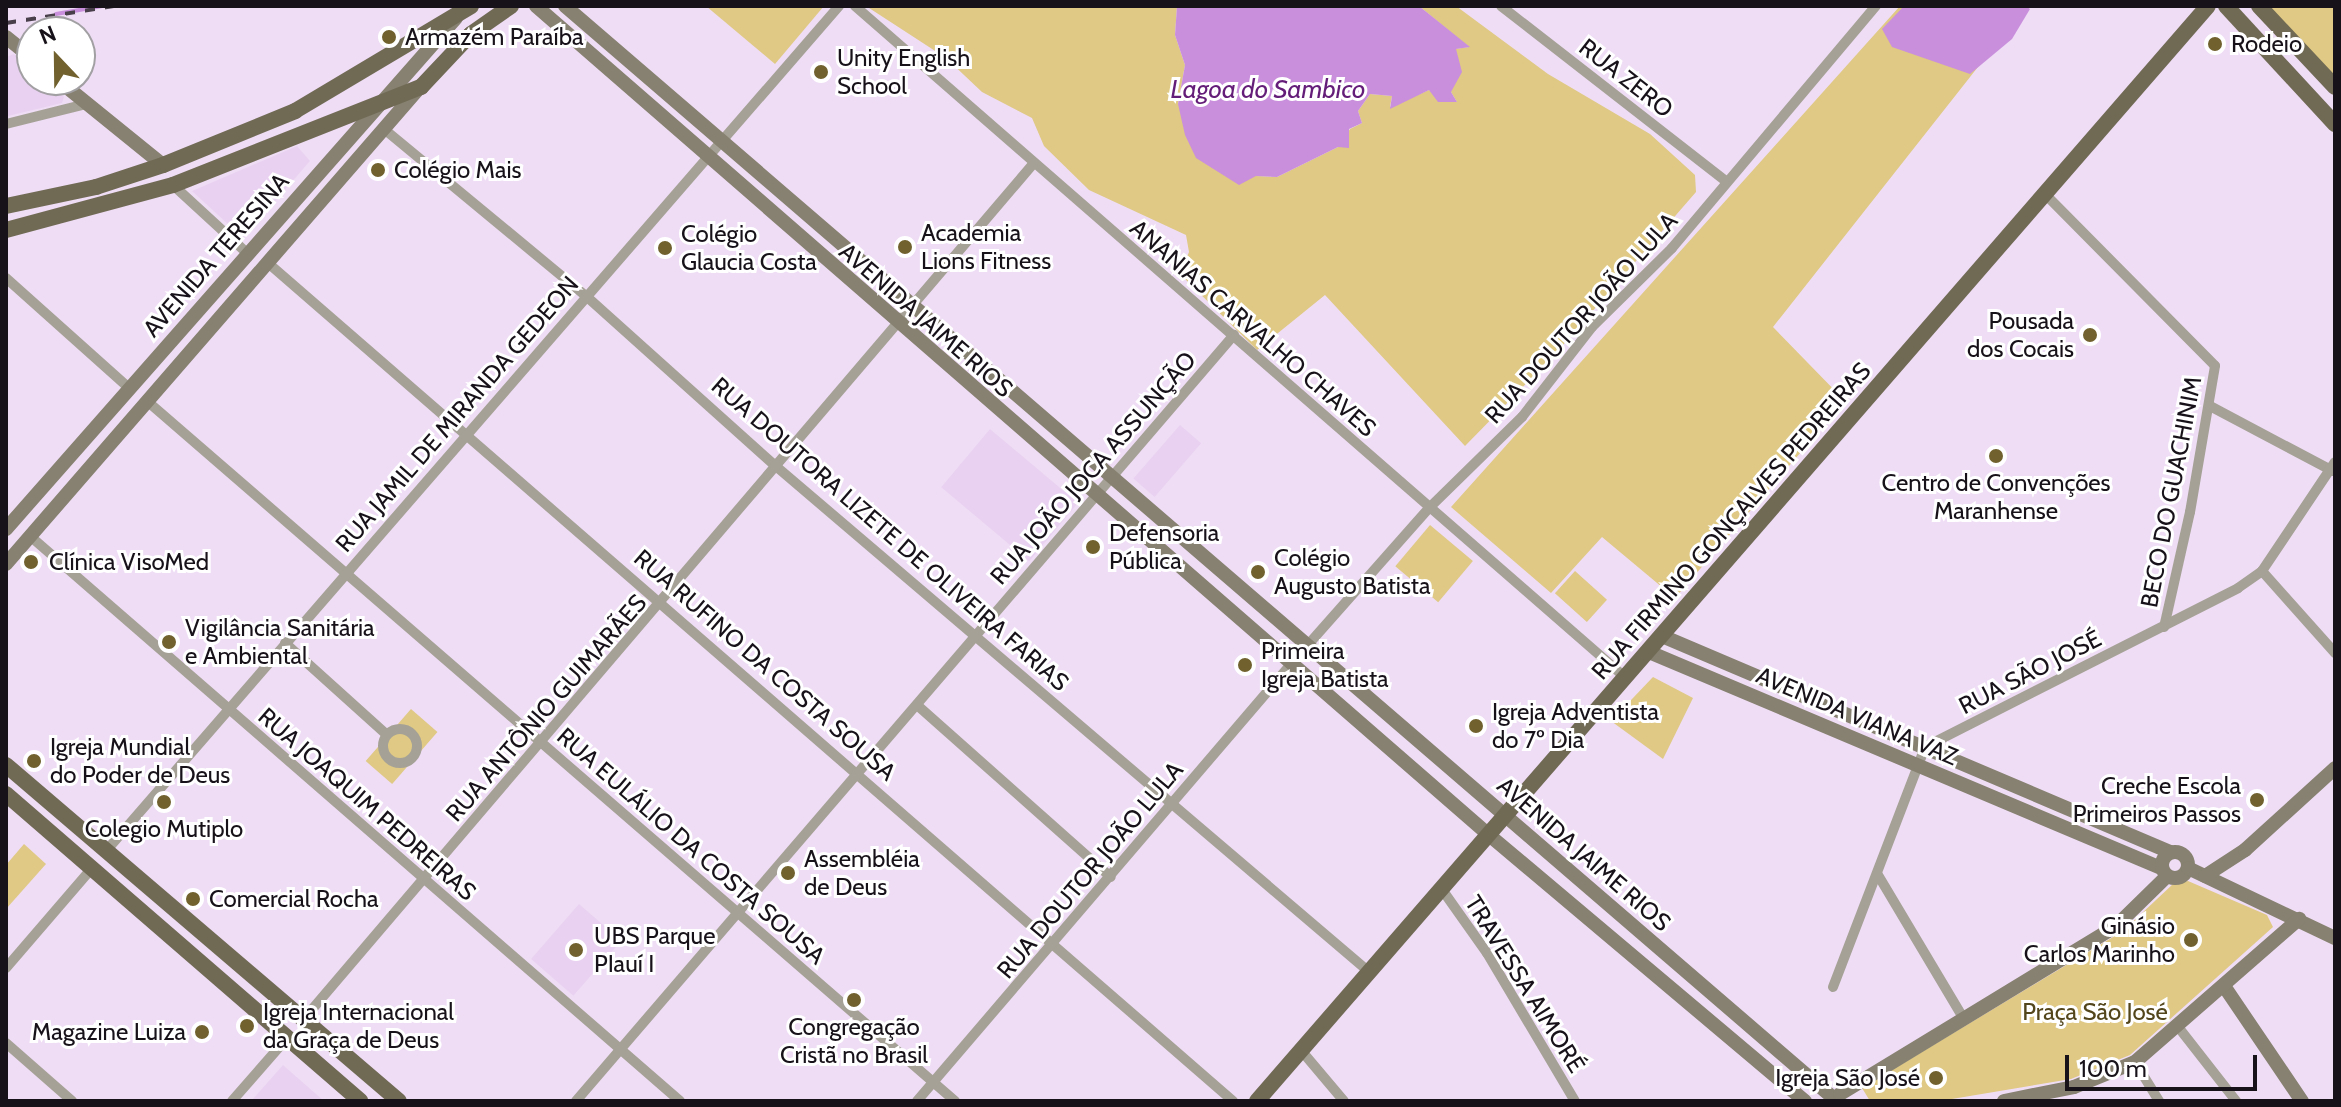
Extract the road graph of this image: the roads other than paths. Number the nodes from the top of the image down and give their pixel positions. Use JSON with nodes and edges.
{"nodes":[{"id":1,"x":511,"y":6,"type":"edge"},
{"id":2,"x":536,"y":6,"type":"edge"},
{"id":3,"x":565,"y":6,"type":"edge"},
{"id":4,"x":839,"y":6,"type":"edge"},
{"id":5,"x":855,"y":6,"type":"edge"},
{"id":6,"x":1501,"y":6,"type":"edge"},
{"id":7,"x":1876,"y":6,"type":"edge"},
{"id":8,"x":2208,"y":6,"type":"edge"},
{"id":9,"x":2226,"y":6,"type":"edge"},
{"id":10,"x":2259,"y":6,"type":"edge"},
{"id":11,"x":2267,"y":6,"type":"edge"},
{"id":12,"x":466,"y":9,"type":"edge"},
{"id":13,"x":2335,"y":79,"type":"edge"},
{"id":14,"x":421,"y":87,"type":"junction"},
{"id":15,"x":2335,"y":87,"type":"edge"},
{"id":16,"x":77,"y":96,"type":"edge"},
{"id":17,"x":379,"y":103,"type":"junction"},
{"id":18,"x":86,"y":104,"type":"junction"},
{"id":19,"x":6,"y":124,"type":"edge"},
{"id":20,"x":2335,"y":124,"type":"edge"},
{"id":21,"x":384,"y":129,"type":"junction"},
{"id":22,"x":242,"y":134,"type":"junction"},
{"id":23,"x":719,"y":139,"type":"junction"},
{"id":24,"x":251,"y":154,"type":"junction"},
{"id":25,"x":704,"y":157,"type":"junction"},
{"id":26,"x":1034,"y":163,"type":"junction"},
{"id":27,"x":163,"y":165,"type":"junction"},
{"id":28,"x":1727,"y":182,"type":"junction"},
{"id":29,"x":173,"y":185,"type":"junction"},
{"id":30,"x":2046,"y":195,"type":"junction"},
{"id":31,"x":6,"y":206,"type":"edge"},
{"id":32,"x":6,"y":230,"type":"edge"},
{"id":33,"x":247,"y":253,"type":"junction"},
{"id":34,"x":268,"y":263,"type":"junction"},
{"id":35,"x":6,"y":278,"type":"edge"},
{"id":36,"x":586,"y":296,"type":"junction"},
{"id":37,"x":206,"y":300,"type":"junction"},
{"id":38,"x":913,"y":305,"type":"junction"},
{"id":39,"x":222,"y":315,"type":"junction"},
{"id":40,"x":897,"y":325,"type":"junction"},
{"id":41,"x":1234,"y":335,"type":"junction"},
{"id":42,"x":129,"y":388,"type":"junction"},
{"id":43,"x":147,"y":401,"type":"junction"},
{"id":44,"x":2210,"y":406,"type":"junction"},
{"id":45,"x":464,"y":435,"type":"junction"},
{"id":46,"x":84,"y":439,"type":"junction"},
{"id":47,"x":102,"y":454,"type":"junction"},
{"id":48,"x":2334,"y":467,"type":"edge"},
{"id":49,"x":778,"y":468,"type":"junction"},
{"id":50,"x":1111,"y":476,"type":"junction"},
{"id":51,"x":1095,"y":495,"type":"junction"},
{"id":52,"x":1428,"y":509,"type":"junction"},
{"id":53,"x":8,"y":521,"type":"edge"},
{"id":54,"x":30,"y":536,"type":"junction"},
{"id":55,"x":1204,"y":556,"type":"junction"},
{"id":56,"x":6,"y":564,"type":"edge"},
{"id":57,"x":2262,"y":571,"type":"junction"},
{"id":58,"x":345,"y":573,"type":"junction"},
{"id":59,"x":1190,"y":573,"type":"junction"},
{"id":60,"x":662,"y":604,"type":"junction"},
{"id":61,"x":2164,"y":627,"type":"junction"},
{"id":62,"x":977,"y":636,"type":"junction"},
{"id":63,"x":1662,"y":636,"type":"junction"},
{"id":64,"x":285,"y":643,"type":"junction"},
{"id":65,"x":1306,"y":647,"type":"junction"},
{"id":66,"x":1649,"y":652,"type":"junction"},
{"id":67,"x":2335,"y":653,"type":"edge"},
{"id":68,"x":1291,"y":664,"type":"junction"},
{"id":69,"x":1626,"y":678,"type":"junction"},
{"id":70,"x":1817,"y":699,"type":"junction"},
{"id":71,"x":917,"y":705,"type":"junction"},
{"id":72,"x":228,"y":710,"type":"junction"},
{"id":73,"x":1809,"y":719,"type":"junction"},
{"id":74,"x":1405,"y":730,"type":"junction"},
{"id":75,"x":387,"y":735,"type":"dead end"},
{"id":76,"x":542,"y":743,"type":"junction"},
{"id":77,"x":1389,"y":746,"type":"junction"},
{"id":78,"x":1925,"y":747,"type":"junction"},
{"id":79,"x":1919,"y":764,"type":"junction"},
{"id":80,"x":2335,"y":768,"type":"edge"},
{"id":81,"x":8,"y":772,"type":"edge"},
{"id":82,"x":858,"y":774,"type":"junction"},
{"id":83,"x":6,"y":794,"type":"edge"},
{"id":84,"x":1173,"y":804,"type":"junction"},
{"id":85,"x":2057,"y":804,"type":"junction"},
{"id":86,"x":1505,"y":816,"type":"junction"},
{"id":87,"x":2049,"y":821,"type":"junction"},
{"id":88,"x":1489,"y":835,"type":"junction"},
{"id":89,"x":106,"y":851,"type":"junction"},
{"id":90,"x":2170,"y":852,"type":"junction"},
{"id":91,"x":92,"y":868,"type":"junction"},
{"id":92,"x":2188,"y":868,"type":"junction"},
{"id":93,"x":2164,"y":872,"type":"junction"},
{"id":94,"x":1878,"y":875,"type":"junction"},
{"id":95,"x":2205,"y":876,"type":"junction"},
{"id":96,"x":1111,"y":877,"type":"junction"},
{"id":97,"x":424,"y":880,"type":"junction"},
{"id":98,"x":1441,"y":888,"type":"junction"},
{"id":99,"x":1609,"y":905,"type":"junction"},
{"id":100,"x":736,"y":910,"type":"junction"},
{"id":101,"x":2299,"y":919,"type":"junction"},
{"id":102,"x":1594,"y":922,"type":"junction"},
{"id":103,"x":2335,"y":938,"type":"edge"},
{"id":104,"x":1054,"y":944,"type":"junction"},
{"id":105,"x":6,"y":968,"type":"edge"},
{"id":106,"x":1368,"y":971,"type":"junction"},
{"id":107,"x":2224,"y":986,"type":"junction"},
{"id":108,"x":1833,"y":987,"type":"dead end"},
{"id":109,"x":1717,"y":996,"type":"junction"},
{"id":110,"x":1702,"y":1014,"type":"junction"},
{"id":111,"x":1962,"y":1016,"type":"junction"},
{"id":112,"x":303,"y":1020,"type":"junction"},
{"id":113,"x":2179,"y":1028,"type":"junction"},
{"id":114,"x":288,"y":1037,"type":"junction"},
{"id":115,"x":6,"y":1043,"type":"edge"},
{"id":116,"x":620,"y":1049,"type":"junction"},
{"id":117,"x":1300,"y":1049,"type":"junction"},
{"id":118,"x":2135,"y":1062,"type":"junction"},
{"id":119,"x":933,"y":1083,"type":"junction"},
{"id":120,"x":1831,"y":1097,"type":"edge"},
{"id":121,"x":2011,"y":1100,"type":"edge"},
{"id":122,"x":72,"y":1101,"type":"edge"},
{"id":123,"x":232,"y":1101,"type":"edge"},
{"id":124,"x":361,"y":1101,"type":"edge"},
{"id":125,"x":399,"y":1101,"type":"edge"},
{"id":126,"x":576,"y":1101,"type":"edge"},
{"id":127,"x":680,"y":1101,"type":"edge"},
{"id":128,"x":917,"y":1101,"type":"edge"},
{"id":129,"x":955,"y":1101,"type":"edge"},
{"id":130,"x":1233,"y":1101,"type":"edge"},
{"id":131,"x":1257,"y":1101,"type":"edge"},
{"id":132,"x":1344,"y":1101,"type":"edge"},
{"id":133,"x":1575,"y":1101,"type":"edge"},
{"id":134,"x":1805,"y":1101,"type":"edge"},
{"id":135,"x":1859,"y":1101,"type":"edge"},
{"id":136,"x":2159,"y":1101,"type":"edge"},
{"id":137,"x":2236,"y":1101,"type":"edge"},
{"id":138,"x":2302,"y":1101,"type":"edge"}],
"edges":[{"from":1,"to":14,"type":"main road"},
{"from":2,"to":25,"type":"street","name":"AVENIDA JAIME RIOS"},
{"from":3,"to":23,"type":"street","name":"AVENIDA JAIME RIOS"},
{"from":4,"to":23,"type":"street","name":"RUA JAMIL DE MIRANDA GEDEON"},
{"from":5,"to":26,"type":"street","name":"ANANIAS CARVALHO CHAVES"},
{"from":6,"to":28,"type":"street","name":"RUA ZERO"},
{"from":7,"to":28,"type":"street","name":"RUA DOUTOR JOÃO LULA"},
{"from":8,"to":30,"type":"main road","name":"RUA FIRMINO GONÇALVES PEDREIRAS"},
{"from":9,"to":20,"type":"main road"},
{"from":10,"to":15,"type":"main road"},
{"from":11,"to":13,"type":"street"},
{"from":12,"to":17,"type":"street","name":"AVENIDA TERESINA"},
{"from":12,"to":22,"type":"main road"},
{"from":14,"to":17,"type":"main road"},
{"from":14,"to":21,"type":"street","name":"AVENIDA TERESINA"},
{"from":16,"to":18,"type":"street"},
{"from":17,"to":24,"type":"main road"},
{"from":17,"to":33,"type":"street","name":"AVENIDA TERESINA"},
{"from":18,"to":19,"type":"street"},
{"from":18,"to":27,"type":"street"},
{"from":21,"to":34,"type":"street","name":"AVENIDA TERESINA"},
{"from":21,"to":36,"type":"street","name":"RUA DOUTORA LIZETE DE OLIVEIRA FARIAS"},
{"from":22,"to":24,"type":"main road"},
{"from":22,"to":27,"type":"main road"},
{"from":23,"to":25,"type":"street","name":"RUA JAMIL DE MIRANDA GEDEON"},
{"from":23,"to":38,"type":"street","name":"AVENIDA JAIME RIOS"},
{"from":24,"to":29,"type":"main road"},
{"from":25,"to":36,"type":"street","name":"RUA JAMIL DE MIRANDA GEDEON"},
{"from":25,"to":40,"type":"street","name":"AVENIDA JAIME RIOS"},
{"from":26,"to":38,"type":"street","name":"RUA ANTÔNIO GUIMARÃES"},
{"from":26,"to":41,"type":"street","name":"ANANIAS CARVALHO CHAVES"},
{"from":27,"to":31,"type":"main road"},
{"from":28,"to":52,"type":"street","name":"RUA DOUTOR JOÃO LULA"},
{"from":29,"to":32,"type":"main road"},
{"from":29,"to":33,"type":"street"},
{"from":30,"to":44,"type":"street","name":"BECO DO GUACHINIM"},
{"from":30,"to":63,"type":"main road","name":"RUA FIRMINO GONÇALVES PEDREIRAS"},
{"from":33,"to":37,"type":"street","name":"AVENIDA TERESINA"},
{"from":34,"to":39,"type":"street","name":"AVENIDA TERESINA"},
{"from":34,"to":45,"type":"street","name":"RUA RUFINO DA COSTA SOUSA"},
{"from":35,"to":42,"type":"street"},
{"from":36,"to":45,"type":"street","name":"RUA JAMIL DE MIRANDA GEDEON"},
{"from":36,"to":49,"type":"street","name":"RUA DOUTORA LIZETE DE OLIVEIRA FARIAS"},
{"from":37,"to":39,"type":"street"},
{"from":37,"to":42,"type":"street","name":"AVENIDA TERESINA"},
{"from":38,"to":40,"type":"street","name":"RUA ANTÔNIO GUIMARÃES"},
{"from":38,"to":50,"type":"street","name":"AVENIDA JAIME RIOS"},
{"from":39,"to":43,"type":"street","name":"AVENIDA TERESINA"},
{"from":40,"to":49,"type":"street","name":"RUA ANTÔNIO GUIMARÃES"},
{"from":40,"to":51,"type":"street","name":"AVENIDA JAIME RIOS"},
{"from":41,"to":50,"type":"street","name":"RUA JOÃO JOCA ASSUNÇÃO"},
{"from":41,"to":52,"type":"street","name":"ANANIAS CARVALHO CHAVES"},
{"from":42,"to":46,"type":"street","name":"AVENIDA TERESINA"},
{"from":43,"to":47,"type":"street","name":"AVENIDA TERESINA"},
{"from":43,"to":58,"type":"street","name":"RUA EULÁLIO DA COSTA SOUSA"},
{"from":44,"to":48,"type":"street"},
{"from":44,"to":61,"type":"street","name":"BECO DO GUACHINIM"},
{"from":45,"to":58,"type":"street","name":"RUA JAMIL DE MIRANDA GEDEON"},
{"from":45,"to":60,"type":"street","name":"RUA RUFINO DA COSTA SOUSA"},
{"from":46,"to":47,"type":"street"},
{"from":46,"to":53,"type":"street","name":"AVENIDA TERESINA"},
{"from":47,"to":54,"type":"street","name":"AVENIDA TERESINA"},
{"from":48,"to":57,"type":"street","name":"RUA SÃO JOSÉ"},
{"from":49,"to":60,"type":"street","name":"RUA ANTÔNIO GUIMARÃES"},
{"from":49,"to":62,"type":"street","name":"RUA DOUTORA LIZETE DE OLIVEIRA FARIAS"},
{"from":50,"to":51,"type":"street","name":"RUA JOÃO JOCA ASSUNÇÃO"},
{"from":50,"to":55,"type":"street","name":"AVENIDA JAIME RIOS"},
{"from":51,"to":59,"type":"street","name":"AVENIDA JAIME RIOS"},
{"from":51,"to":62,"type":"street","name":"RUA JOÃO JOCA ASSUNÇÃO"},
{"from":52,"to":65,"type":"street","name":"RUA DOUTOR JOÃO LULA"},
{"from":52,"to":69,"type":"street","name":"ANANIAS CARVALHO CHAVES"},
{"from":54,"to":56,"type":"street","name":"AVENIDA TERESINA"},
{"from":54,"to":72,"type":"street","name":"RUA JOAQUIM PEDREIRAS"},
{"from":55,"to":59,"type":"street"},
{"from":55,"to":65,"type":"street","name":"AVENIDA JAIME RIOS"},
{"from":57,"to":61,"type":"street","name":"RUA SÃO JOSÉ"},
{"from":57,"to":67,"type":"street"},
{"from":58,"to":64,"type":"street","name":"RUA JAMIL DE MIRANDA GEDEON"},
{"from":58,"to":76,"type":"street","name":"RUA EULÁLIO DA COSTA SOUSA"},
{"from":59,"to":68,"type":"street","name":"AVENIDA JAIME RIOS"},
{"from":60,"to":76,"type":"street","name":"RUA ANTÔNIO GUIMARÃES"},
{"from":60,"to":82,"type":"street","name":"RUA RUFINO DA COSTA SOUSA"},
{"from":61,"to":78,"type":"street","name":"RUA SÃO JOSÉ"},
{"from":62,"to":71,"type":"street","name":"RUA JOÃO JOCA ASSUNÇÃO"},
{"from":62,"to":84,"type":"street","name":"RUA DOUTORA LIZETE DE OLIVEIRA FARIAS"},
{"from":63,"to":66,"type":"main road","name":"RUA FIRMINO GONÇALVES PEDREIRAS"},
{"from":63,"to":70,"type":"street","name":"AVENIDA VIANA VAZ"},
{"from":64,"to":72,"type":"street","name":"RUA JAMIL DE MIRANDA GEDEON"},
{"from":64,"to":75,"type":"street"},
{"from":65,"to":68,"type":"street"},
{"from":65,"to":74,"type":"street","name":"AVENIDA JAIME RIOS"},
{"from":66,"to":69,"type":"main road","name":"RUA FIRMINO GONÇALVES PEDREIRAS"},
{"from":66,"to":73,"type":"street","name":"AVENIDA VIANA VAZ"},
{"from":68,"to":77,"type":"street","name":"AVENIDA JAIME RIOS"},
{"from":68,"to":84,"type":"street","name":"RUA DOUTOR JOÃO LULA"},
{"from":69,"to":86,"type":"main road","name":"RUA FIRMINO GONÇALVES PEDREIRAS"},
{"from":70,"to":73,"type":"street"},
{"from":70,"to":78,"type":"street","name":"AVENIDA VIANA VAZ"},
{"from":71,"to":82,"type":"street","name":"RUA JOÃO JOCA ASSUNÇÃO"},
{"from":71,"to":96,"type":"street"},
{"from":72,"to":89,"type":"street","name":"RUA JAMIL DE MIRANDA GEDEON"},
{"from":72,"to":97,"type":"street","name":"RUA JOAQUIM PEDREIRAS"},
{"from":73,"to":79,"type":"street","name":"AVENIDA VIANA VAZ"},
{"from":74,"to":77,"type":"street"},
{"from":74,"to":86,"type":"street","name":"AVENIDA JAIME RIOS"},
{"from":76,"to":97,"type":"street","name":"RUA ANTÔNIO GUIMARÃES"},
{"from":76,"to":100,"type":"street","name":"RUA EULÁLIO DA COSTA SOUSA"},
{"from":77,"to":88,"type":"street","name":"AVENIDA JAIME RIOS"},
{"from":78,"to":79,"type":"street"},
{"from":78,"to":85,"type":"street","name":"AVENIDA VIANA VAZ"},
{"from":79,"to":87,"type":"street","name":"AVENIDA VIANA VAZ"},
{"from":79,"to":94,"type":"street"},
{"from":80,"to":95,"type":"street"},
{"from":81,"to":89,"type":"main road"},
{"from":82,"to":100,"type":"street","name":"RUA JOÃO JOCA ASSUNÇÃO"},
{"from":82,"to":104,"type":"street","name":"RUA RUFINO DA COSTA SOUSA"},
{"from":83,"to":91,"type":"main road"},
{"from":84,"to":96,"type":"street","name":"RUA DOUTOR JOÃO LULA"},
{"from":84,"to":106,"type":"street","name":"RUA DOUTORA LIZETE DE OLIVEIRA FARIAS"},
{"from":85,"to":87,"type":"street"},
{"from":85,"to":90,"type":"street","name":"AVENIDA VIANA VAZ"},
{"from":86,"to":88,"type":"main road","name":"RUA FIRMINO GONÇALVES PEDREIRAS"},
{"from":86,"to":99,"type":"street","name":"AVENIDA JAIME RIOS"},
{"from":87,"to":93,"type":"street","name":"AVENIDA VIANA VAZ"},
{"from":88,"to":98,"type":"main road","name":"RUA FIRMINO GONÇALVES PEDREIRAS"},
{"from":88,"to":102,"type":"street","name":"AVENIDA JAIME RIOS"},
{"from":89,"to":112,"type":"main road"},
{"from":90,"to":92,"type":"street","name":"AVENIDA VIANA VAZ"},
{"from":90,"to":93,"type":"street"},
{"from":91,"to":105,"type":"street"},
{"from":91,"to":114,"type":"main road"},
{"from":92,"to":93,"type":"street"},
{"from":92,"to":95,"type":"street"},
{"from":93,"to":111,"type":"street"},
{"from":94,"to":108,"type":"street"},
{"from":94,"to":111,"type":"street"},
{"from":95,"to":101,"type":"street"},
{"from":96,"to":104,"type":"street","name":"RUA DOUTOR JOÃO LULA"},
{"from":97,"to":112,"type":"street","name":"RUA ANTÔNIO GUIMARÃES"},
{"from":97,"to":116,"type":"street","name":"RUA JOAQUIM PEDREIRAS"},
{"from":98,"to":106,"type":"main road","name":"RUA FIRMINO GONÇALVES PEDREIRAS"},
{"from":98,"to":133,"type":"street","name":"TRAVESSA AIMORÉ"},
{"from":99,"to":102,"type":"street"},
{"from":99,"to":109,"type":"street","name":"AVENIDA JAIME RIOS"},
{"from":100,"to":116,"type":"street","name":"RUA JOÃO JOCA ASSUNÇÃO"},
{"from":100,"to":119,"type":"street","name":"RUA EULÁLIO DA COSTA SOUSA"},
{"from":101,"to":103,"type":"street"},
{"from":101,"to":107,"type":"street"},
{"from":102,"to":110,"type":"street","name":"AVENIDA JAIME RIOS"},
{"from":104,"to":119,"type":"street","name":"RUA DOUTOR JOÃO LULA"},
{"from":104,"to":130,"type":"street","name":"RUA RUFINO DA COSTA SOUSA"},
{"from":106,"to":117,"type":"main road","name":"RUA FIRMINO GONÇALVES PEDREIRAS"},
{"from":107,"to":113,"type":"street"},
{"from":107,"to":138,"type":"street"},
{"from":109,"to":110,"type":"street"},
{"from":109,"to":120,"type":"street","name":"AVENIDA JAIME RIOS"},
{"from":110,"to":134,"type":"street","name":"AVENIDA JAIME RIOS"},
{"from":111,"to":120,"type":"street"},
{"from":112,"to":125,"type":"main road"},
{"from":113,"to":118,"type":"street"},
{"from":113,"to":137,"type":"street"},
{"from":114,"to":123,"type":"street"},
{"from":114,"to":124,"type":"main road"},
{"from":115,"to":122,"type":"street"},
{"from":116,"to":126,"type":"street","name":"RUA JOÃO JOCA ASSUNÇÃO"},
{"from":116,"to":127,"type":"street","name":"RUA JOAQUIM PEDREIRAS"},
{"from":117,"to":131,"type":"main road","name":"RUA FIRMINO GONÇALVES PEDREIRAS"},
{"from":117,"to":132,"type":"street"},
{"from":118,"to":121,"type":"street"},
{"from":118,"to":136,"type":"street"},
{"from":119,"to":128,"type":"street","name":"RUA DOUTOR JOÃO LULA"},
{"from":119,"to":129,"type":"street","name":"RUA EULÁLIO DA COSTA SOUSA"},
{"from":120,"to":135,"type":"street"}]}
